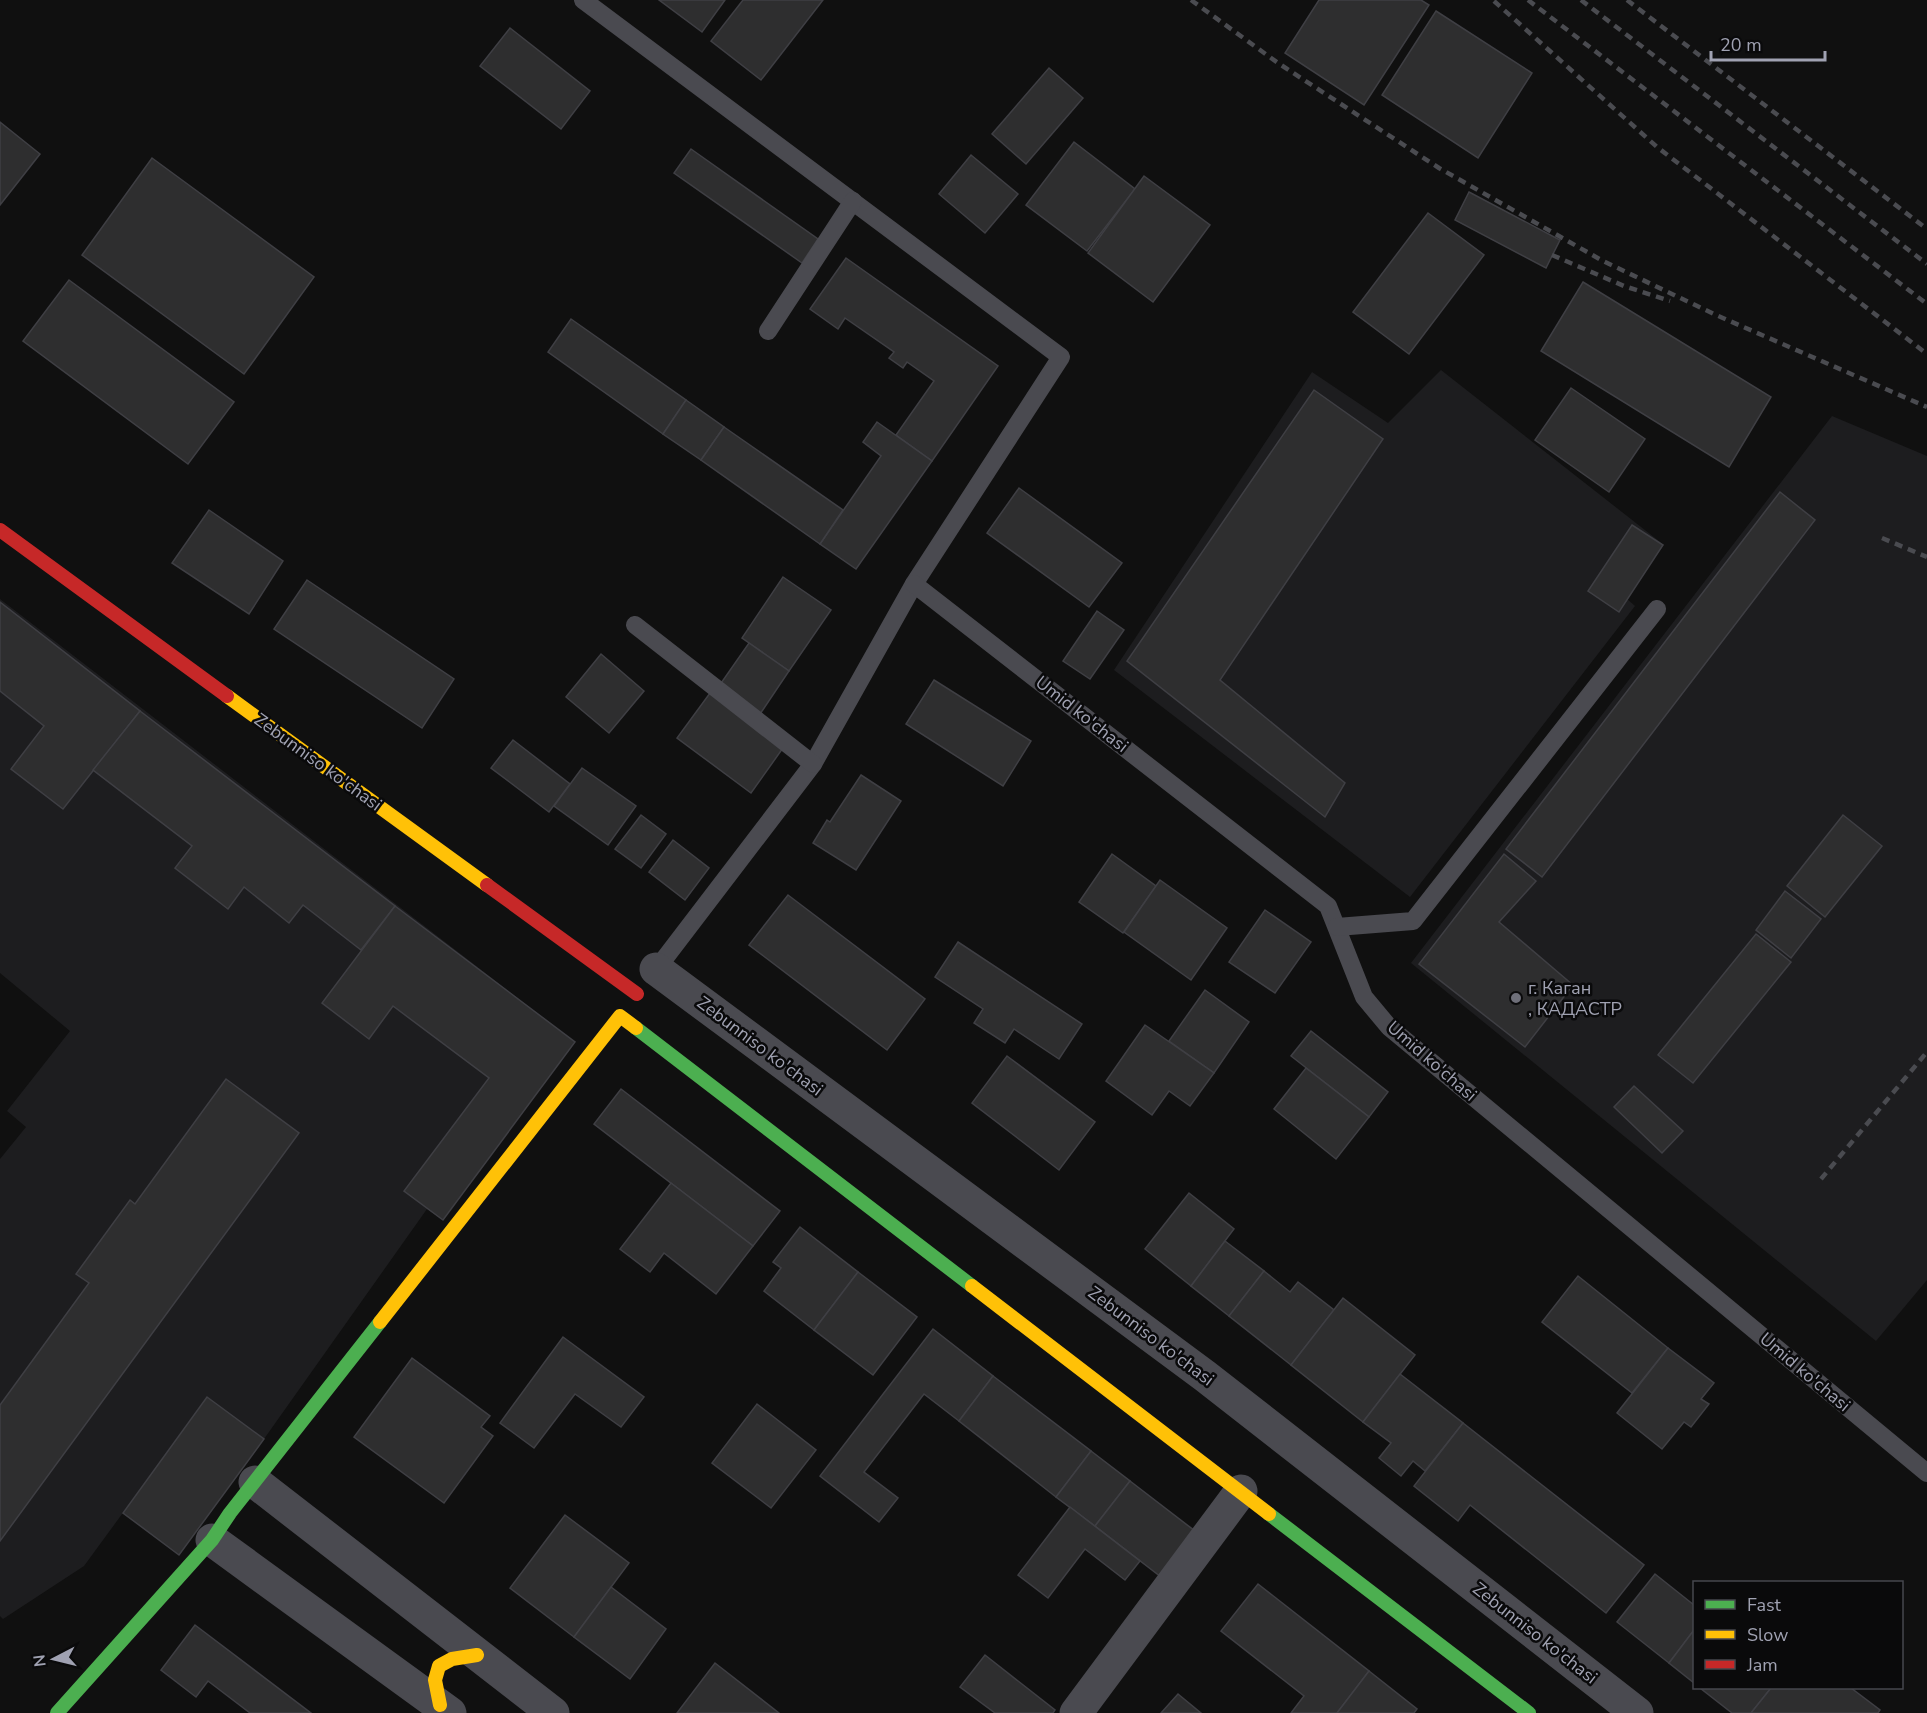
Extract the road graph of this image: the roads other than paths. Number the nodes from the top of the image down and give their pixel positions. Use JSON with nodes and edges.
{"nodes":[{"id":1,"x":582,"y":0,"type":"edge"},
{"id":2,"x":853,"y":201,"type":"junction"},
{"id":3,"x":768,"y":330,"type":"dead end"},
{"id":4,"x":0,"y":530,"type":"edge"},
{"id":5,"x":914,"y":584,"type":"junction"},
{"id":6,"x":1657,"y":609,"type":"dead end"},
{"id":7,"x":635,"y":625,"type":"dead end"},
{"id":8,"x":813,"y":764,"type":"junction"},
{"id":9,"x":1337,"y":927,"type":"junction"},
{"id":10,"x":646,"y":982,"type":"junction"},
{"id":11,"x":620,"y":1016,"type":"junction"},
{"id":12,"x":1927,"y":1473,"type":"edge"},
{"id":13,"x":255,"y":1482,"type":"junction"},
{"id":14,"x":1241,"y":1491,"type":"junction"},
{"id":15,"x":212,"y":1540,"type":"junction"},
{"id":16,"x":477,"y":1655,"type":"junction"},
{"id":17,"x":445,"y":1709,"type":"edge"},
{"id":18,"x":57,"y":1713,"type":"edge"},
{"id":19,"x":552,"y":1713,"type":"edge"},
{"id":20,"x":1076,"y":1713,"type":"edge"},
{"id":21,"x":1528,"y":1713,"type":"edge"},
{"id":22,"x":1637,"y":1713,"type":"edge"}],
"edges":[{"from":1,"to":2,"type":"lane"},
{"from":2,"to":3,"type":"lane"},
{"from":2,"to":5,"type":"lane"},
{"from":4,"to":10,"type":"street","name":"Zebunniso ko'chasi"},
{"from":5,"to":8,"type":"lane"},
{"from":5,"to":9,"type":"lane","name":"Umid ko'chasi"},
{"from":6,"to":9,"type":"lane"},
{"from":7,"to":8,"type":"lane"},
{"from":8,"to":10,"type":"lane"},
{"from":9,"to":12,"type":"lane","name":"Umid ko'chasi"},
{"from":10,"to":11,"type":"lane"},
{"from":10,"to":22,"type":"street","name":"Zebunniso ko'chasi"},
{"from":11,"to":13,"type":"street"},
{"from":11,"to":14,"type":"street"},
{"from":13,"to":15,"type":"street"},
{"from":13,"to":16,"type":"street"},
{"from":14,"to":20,"type":"street"},
{"from":14,"to":21,"type":"street"},
{"from":15,"to":17,"type":"street"},
{"from":15,"to":18,"type":"street"},
{"from":16,"to":17,"type":"street"},
{"from":16,"to":19,"type":"street"}]}
